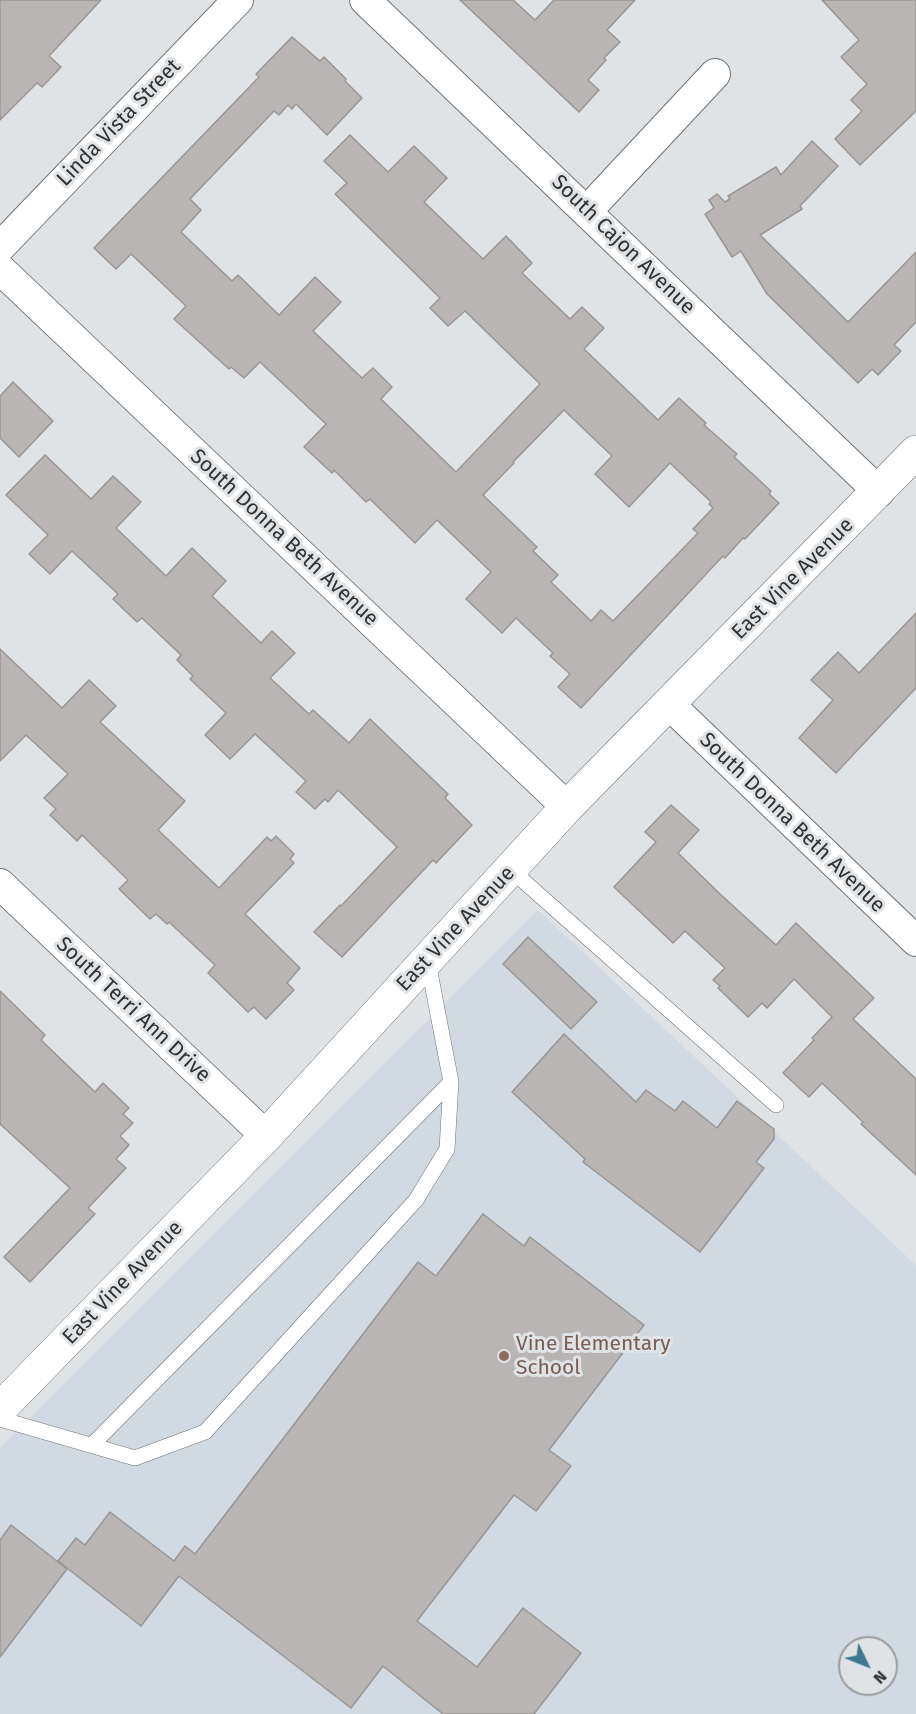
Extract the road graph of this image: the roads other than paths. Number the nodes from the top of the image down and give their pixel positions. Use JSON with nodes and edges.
{"nodes":[{"id":1,"x":238,"y":0,"type":"edge"},
{"id":2,"x":365,"y":0,"type":"edge"},
{"id":3,"x":715,"y":74,"type":"dead end"},
{"id":4,"x":587,"y":210,"type":"junction"},
{"id":5,"x":0,"y":247,"type":"edge"},
{"id":6,"x":0,"y":269,"type":"edge"},
{"id":7,"x":916,"y":452,"type":"edge"},
{"id":8,"x":879,"y":492,"type":"junction"},
{"id":9,"x":669,"y":704,"type":"junction"},
{"id":10,"x":567,"y":807,"type":"junction"},
{"id":11,"x":510,"y":869,"type":"junction"},
{"id":12,"x":0,"y":884,"type":"edge"},
{"id":13,"x":916,"y":941,"type":"edge"},
{"id":14,"x":427,"y":960,"type":"junction"},
{"id":15,"x":451,"y":1082,"type":"junction"},
{"id":16,"x":776,"y":1105,"type":"dead end"},
{"id":17,"x":266,"y":1136,"type":"junction"},
{"id":18,"x":0,"y":1409,"type":"edge"},
{"id":19,"x":0,"y":1419,"type":"edge"},
{"id":20,"x":92,"y":1445,"type":"junction"}],
"edges":[{"from":1,"to":5,"type":"street","name":"Linda Vista Street"},
{"from":2,"to":4,"type":"street","name":"South Cajon Avenue"},
{"from":3,"to":4,"type":"street"},
{"from":4,"to":8,"type":"street","name":"South Cajon Avenue"},
{"from":6,"to":10,"type":"street","name":"South Donna Beth Avenue"},
{"from":7,"to":8,"type":"street","name":"East Vine Avenue"},
{"from":8,"to":9,"type":"street","name":"East Vine Avenue"},
{"from":9,"to":10,"type":"street","name":"East Vine Avenue"},
{"from":9,"to":13,"type":"street","name":"South Donna Beth Avenue"},
{"from":10,"to":11,"type":"street","name":"East Vine Avenue"},
{"from":11,"to":14,"type":"street","name":"East Vine Avenue"},
{"from":11,"to":16,"type":"lane"},
{"from":12,"to":17,"type":"street","name":"South Terri Ann Drive"},
{"from":14,"to":15,"type":"lane"},
{"from":14,"to":17,"type":"street","name":"East Vine Avenue"},
{"from":15,"to":20,"type":"lane"},
{"from":15,"to":20,"type":"lane"},
{"from":17,"to":18,"type":"street","name":"East Vine Avenue"},
{"from":19,"to":20,"type":"lane"}]}
